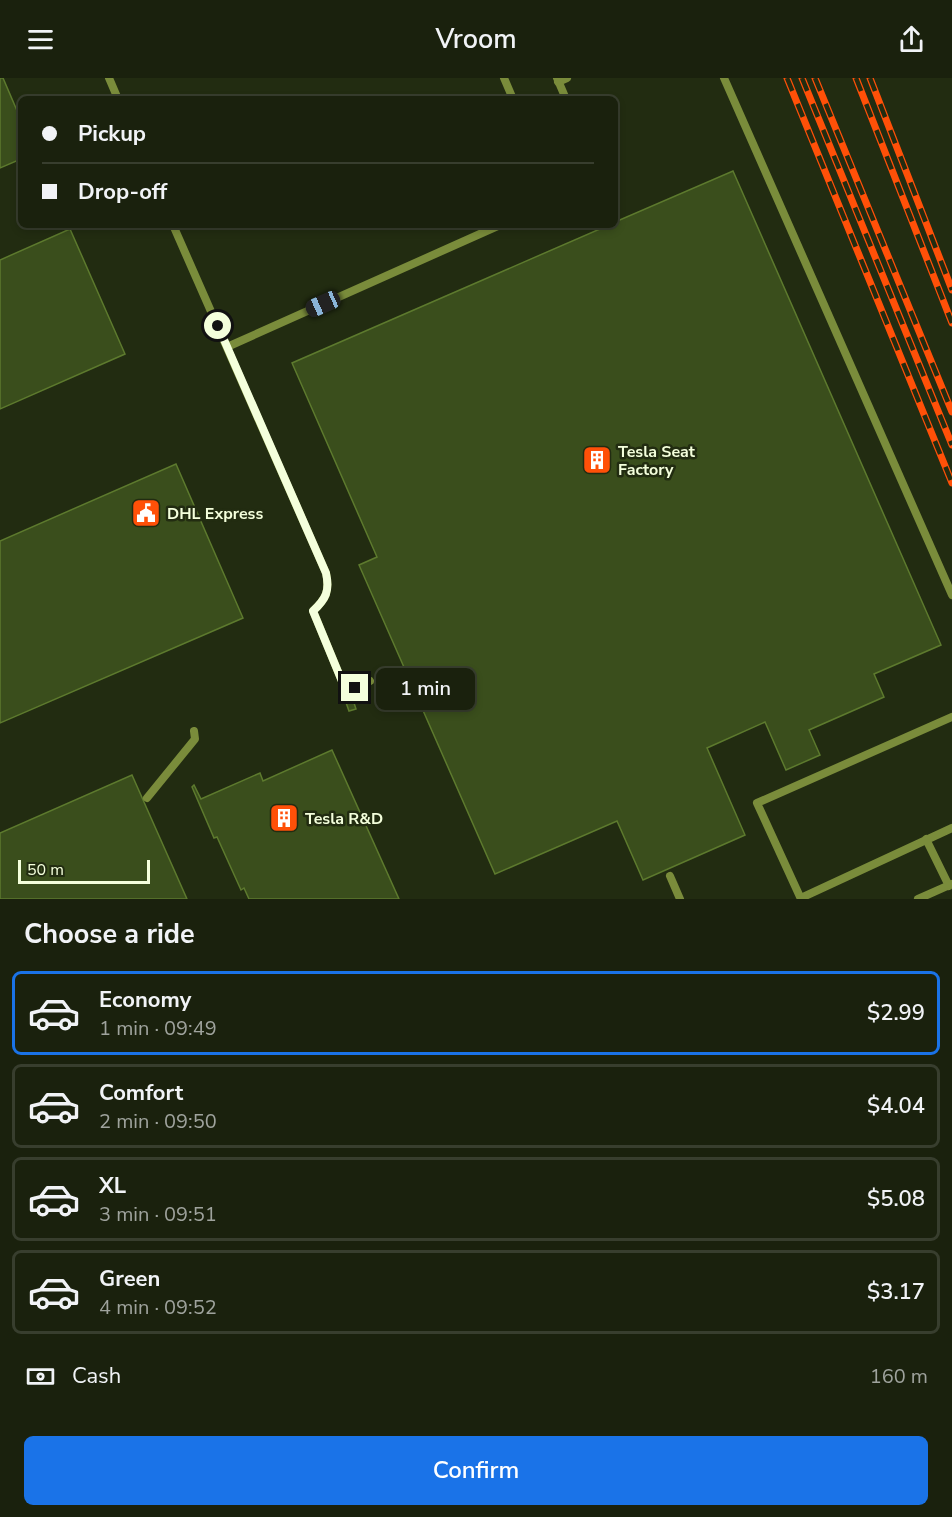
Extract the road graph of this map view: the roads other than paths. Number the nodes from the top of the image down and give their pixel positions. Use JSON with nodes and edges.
{"nodes":[{"id":1,"x":109,"y":78,"type":"edge"},
{"id":2,"x":504,"y":78,"type":"edge"},
{"id":3,"x":723,"y":78,"type":"edge"},
{"id":4,"x":561,"y":79,"type":"edge"},
{"id":5,"x":117,"y":96,"type":"edge"},
{"id":6,"x":512,"y":96,"type":"edge"},
{"id":7,"x":565,"y":96,"type":"edge"},
{"id":8,"x":174,"y":228,"type":"edge"},
{"id":9,"x":493,"y":228,"type":"edge"},
{"id":10,"x":227,"y":346,"type":"junction"},
{"id":11,"x":952,"y":595,"type":"edge"},
{"id":12,"x":370,"y":681,"type":"dead end"},
{"id":13,"x":952,"y":717,"type":"edge"},
{"id":14,"x":194,"y":730,"type":"dead end"},
{"id":15,"x":147,"y":798,"type":"dead end"},
{"id":16,"x":952,"y":828,"type":"edge"},
{"id":17,"x":926,"y":839,"type":"junction"},
{"id":18,"x":670,"y":876,"type":"dead end"},
{"id":19,"x":950,"y":885,"type":"edge"},
{"id":20,"x":801,"y":898,"type":"edge"},
{"id":21,"x":680,"y":899,"type":"edge"},
{"id":22,"x":918,"y":899,"type":"edge"}],
"edges":[{"from":1,"to":5,"type":"lane"},
{"from":2,"to":6,"type":"lane"},
{"from":3,"to":11,"type":"lane"},
{"from":4,"to":7,"type":"lane"},
{"from":8,"to":10,"type":"lane"},
{"from":9,"to":10,"type":"lane"},
{"from":10,"to":12,"type":"lane"},
{"from":13,"to":20,"type":"lane"},
{"from":14,"to":15,"type":"lane"},
{"from":16,"to":17,"type":"lane"},
{"from":17,"to":19,"type":"lane"},
{"from":17,"to":20,"type":"lane"},
{"from":18,"to":21,"type":"lane"},
{"from":19,"to":22,"type":"lane"}]}
